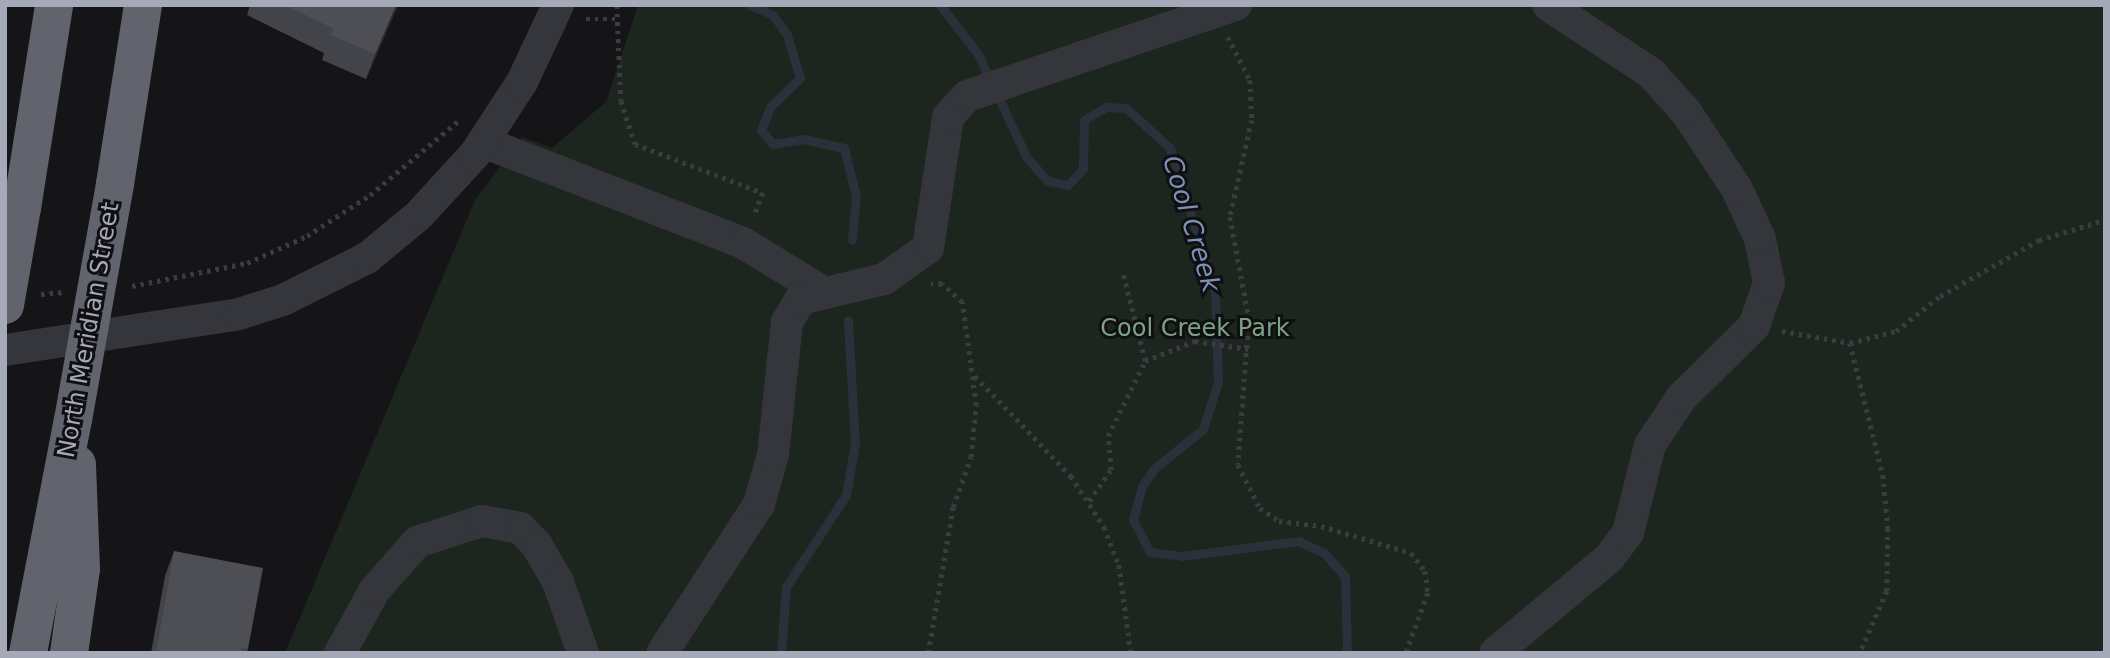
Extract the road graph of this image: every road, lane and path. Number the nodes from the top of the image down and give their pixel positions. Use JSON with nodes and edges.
{"nodes":[{"id":1,"x":54,"y":5,"type":"edge"},
{"id":2,"x":143,"y":5,"type":"edge"},
{"id":3,"x":617,"y":5,"type":"edge"},
{"id":4,"x":1548,"y":5,"type":"edge"},
{"id":5,"x":1225,"y":9,"type":"edge"},
{"id":6,"x":570,"y":12,"type":"edge"},
{"id":7,"x":620,"y":19,"type":"junction"},
{"id":8,"x":463,"y":115,"type":"dead end"},
{"id":9,"x":483,"y":142,"type":"junction"},
{"id":10,"x":2105,"y":220,"type":"edge"},
{"id":11,"x":743,"y":243,"type":"junction"},
{"id":12,"x":1122,"y":274,"type":"dead end"},
{"id":13,"x":922,"y":284,"type":"dead end"},
{"id":14,"x":126,"y":287,"type":"dead end"},
{"id":15,"x":820,"y":290,"type":"junction"},
{"id":16,"x":72,"y":291,"type":"dead end"},
{"id":17,"x":19,"y":300,"type":"edge"},
{"id":18,"x":1754,"y":326,"type":"junction"},
{"id":19,"x":141,"y":329,"type":"junction"},
{"id":20,"x":5,"y":337,"type":"edge"},
{"id":21,"x":1850,"y":343,"type":"junction"},
{"id":22,"x":1248,"y":349,"type":"junction"},
{"id":23,"x":5,"y":350,"type":"edge"},
{"id":24,"x":1145,"y":361,"type":"junction"},
{"id":25,"x":975,"y":375,"type":"junction"},
{"id":26,"x":73,"y":420,"type":"junction"},
{"id":27,"x":1089,"y":501,"type":"junction"},
{"id":28,"x":28,"y":653,"type":"edge"},
{"id":29,"x":69,"y":653,"type":"edge"},
{"id":30,"x":340,"y":653,"type":"edge"},
{"id":31,"x":583,"y":653,"type":"edge"},
{"id":32,"x":662,"y":653,"type":"edge"},
{"id":33,"x":928,"y":653,"type":"edge"},
{"id":34,"x":1131,"y":653,"type":"edge"},
{"id":35,"x":1406,"y":653,"type":"edge"},
{"id":36,"x":1494,"y":653,"type":"edge"},
{"id":37,"x":1860,"y":653,"type":"edge"}],
"edges":[{"from":1,"to":17,"type":"highway","bridge":true},
{"from":2,"to":26,"type":"highway","name":"North Meridian Street","bridge":true},
{"from":3,"to":7,"type":"path"},
{"from":4,"to":18,"type":"street"},
{"from":5,"to":15,"type":"street"},
{"from":5,"to":22,"type":"path"},
{"from":6,"to":7,"type":"path"},
{"from":6,"to":9,"type":"street"},
{"from":7,"to":11,"type":"path"},
{"from":8,"to":14,"type":"path"},
{"from":9,"to":11,"type":"street"},
{"from":9,"to":19,"type":"street"},
{"from":10,"to":21,"type":"path"},
{"from":11,"to":15,"type":"street"},
{"from":12,"to":24,"type":"path"},
{"from":13,"to":25,"type":"path"},
{"from":15,"to":32,"type":"street"},
{"from":16,"to":17,"type":"path"},
{"from":18,"to":21,"type":"path"},
{"from":18,"to":36,"type":"street"},
{"from":19,"to":20,"type":"street"},
{"from":19,"to":23,"type":"street"},
{"from":21,"to":37,"type":"path"},
{"from":22,"to":24,"type":"path"},
{"from":22,"to":35,"type":"path"},
{"from":24,"to":27,"type":"path"},
{"from":25,"to":27,"type":"path"},
{"from":25,"to":33,"type":"path"},
{"from":26,"to":28,"type":"highway","name":"North Meridian Street"},
{"from":26,"to":29,"type":"highway"},
{"from":27,"to":34,"type":"path"},
{"from":30,"to":31,"type":"street"}]}
